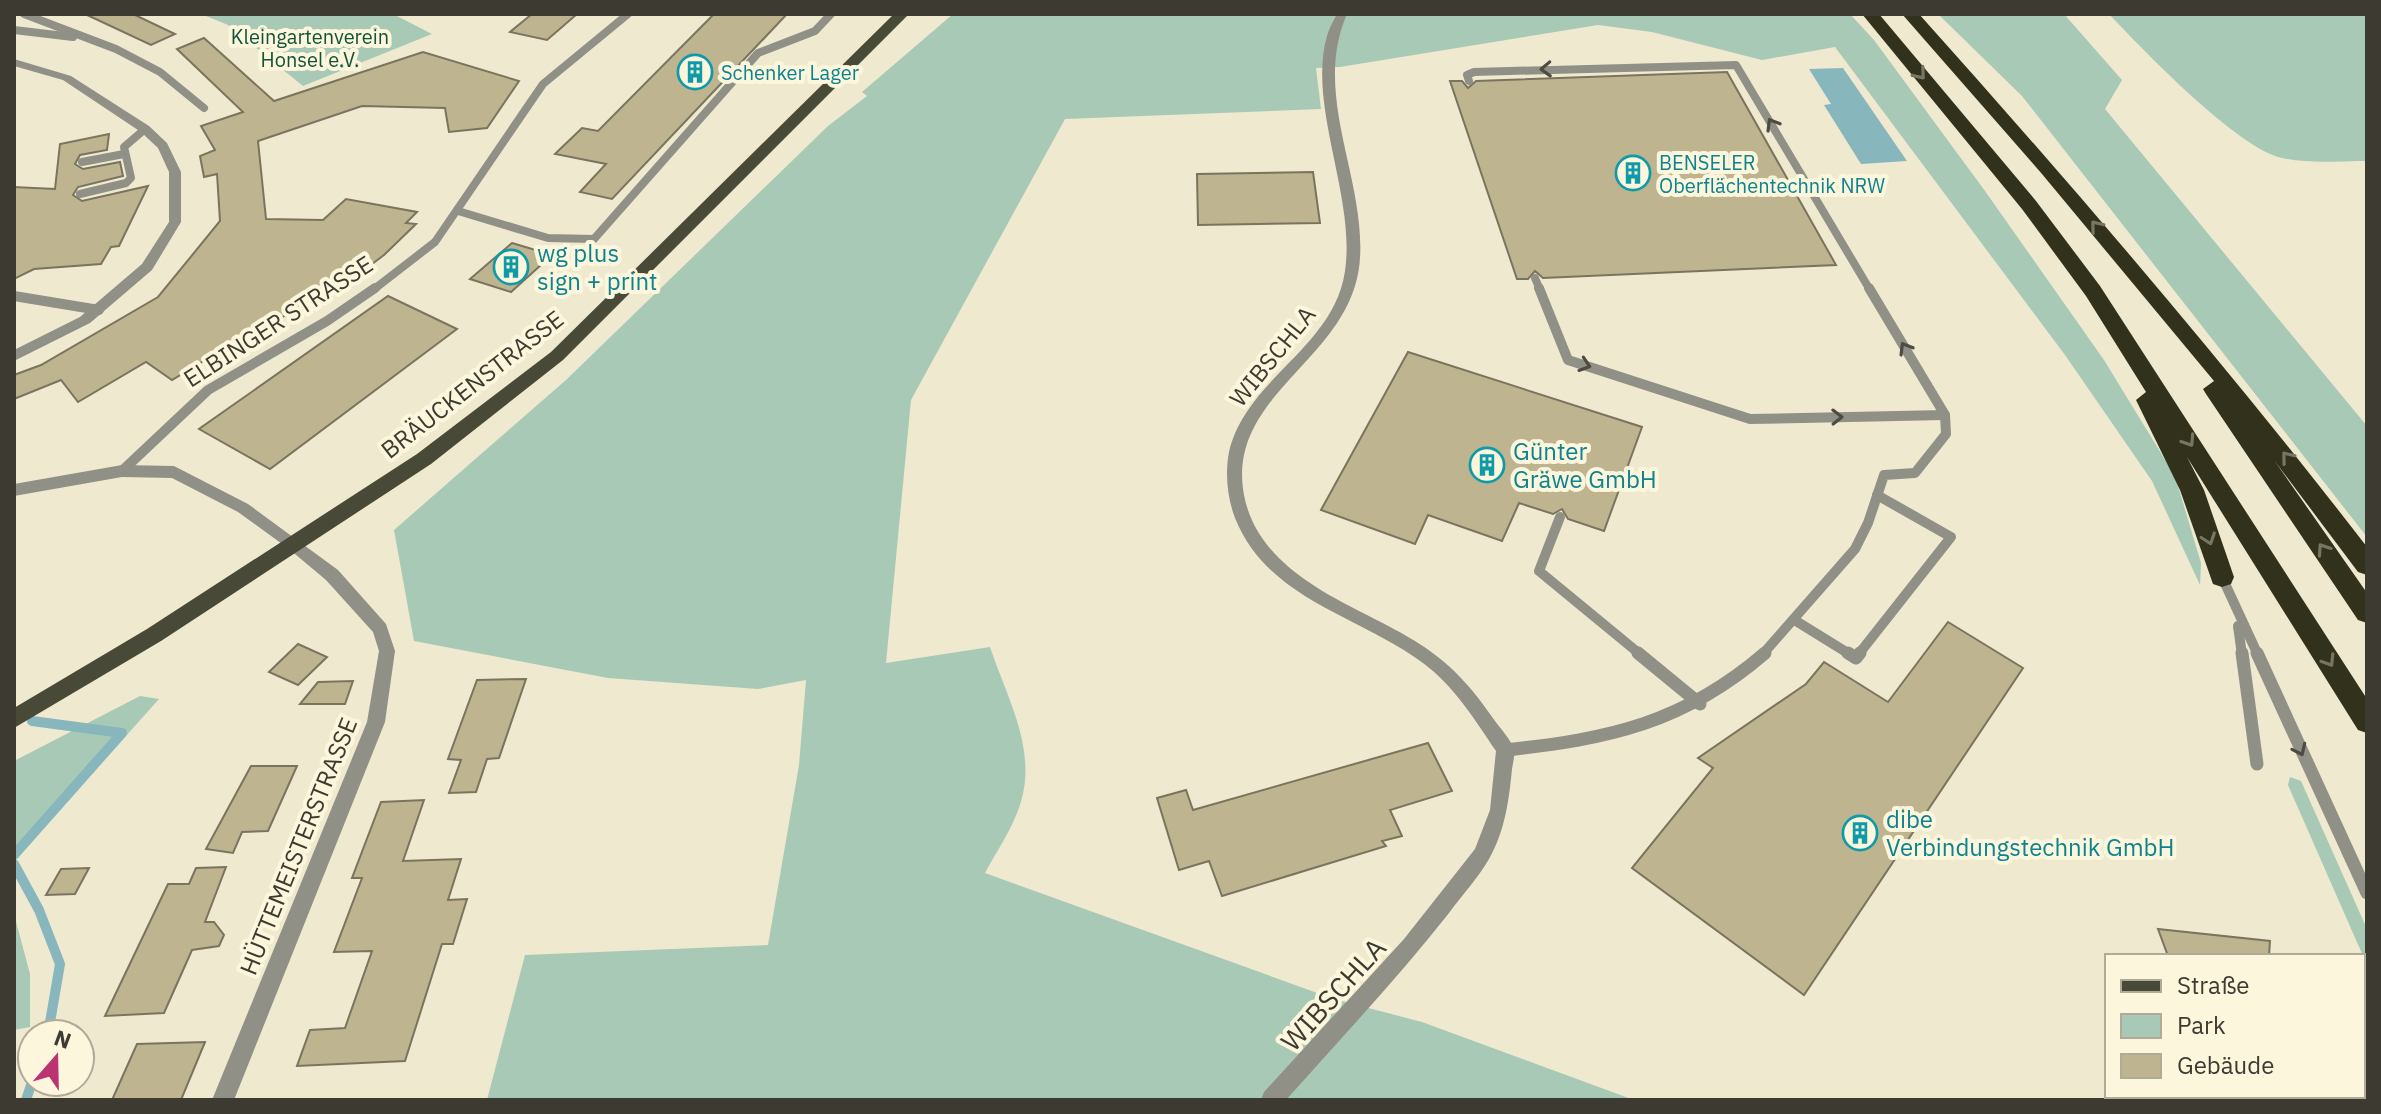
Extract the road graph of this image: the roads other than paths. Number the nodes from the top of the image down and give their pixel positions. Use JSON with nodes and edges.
{"nodes":[{"id":1,"x":24,"y":14,"type":"edge"},
{"id":2,"x":628,"y":14,"type":"edge"},
{"id":3,"x":831,"y":14,"type":"edge"},
{"id":4,"x":902,"y":14,"type":"edge"},
{"id":5,"x":1342,"y":14,"type":"edge"},
{"id":6,"x":1870,"y":14,"type":"edge"},
{"id":7,"x":1910,"y":14,"type":"edge"},
{"id":8,"x":14,"y":30,"type":"edge"},
{"id":9,"x":86,"y":38,"type":"junction"},
{"id":10,"x":14,"y":62,"type":"edge"},
{"id":11,"x":1469,"y":81,"type":"dead end"},
{"id":12,"x":204,"y":108,"type":"dead end"},
{"id":13,"x":145,"y":129,"type":"junction"},
{"id":14,"x":124,"y":154,"type":"junction"},
{"id":15,"x":82,"y":162,"type":"dead end"},
{"id":16,"x":80,"y":194,"type":"dead end"},
{"id":17,"x":458,"y":211,"type":"junction"},
{"id":18,"x":1535,"y":278,"type":"dead end"},
{"id":19,"x":2144,"y":288,"type":"junction"},
{"id":20,"x":2093,"y":291,"type":"junction"},
{"id":21,"x":14,"y":296,"type":"edge"},
{"id":22,"x":99,"y":310,"type":"junction"},
{"id":23,"x":14,"y":356,"type":"edge"},
{"id":24,"x":1945,"y":415,"type":"junction"},
{"id":25,"x":122,"y":471,"type":"junction"},
{"id":26,"x":14,"y":490,"type":"edge"},
{"id":27,"x":1877,"y":495,"type":"junction"},
{"id":28,"x":1560,"y":517,"type":"dead end"},
{"id":29,"x":295,"y":545,"type":"junction"},
{"id":30,"x":2367,"y":565,"type":"edge"},
{"id":31,"x":2222,"y":577,"type":"joint"},
{"id":32,"x":2236,"y":613,"type":"junction"},
{"id":33,"x":2367,"y":613,"type":"edge"},
{"id":34,"x":1796,"y":621,"type":"junction"},
{"id":35,"x":1700,"y":704,"type":"junction"},
{"id":36,"x":14,"y":719,"type":"edge"},
{"id":37,"x":2367,"y":722,"type":"edge"},
{"id":38,"x":1505,"y":750,"type":"junction"},
{"id":39,"x":2257,"y":764,"type":"dead end"},
{"id":40,"x":2367,"y":893,"type":"edge"},
{"id":41,"x":223,"y":1100,"type":"edge"},
{"id":42,"x":1272,"y":1100,"type":"edge"}],
"edges":[{"from":1,"to":9,"type":"lane"},
{"from":2,"to":17,"type":"lane","name":"ELBINGER STRASSE"},
{"from":3,"to":17,"type":"lane"},
{"from":4,"to":29,"type":"main road","name":"BRÄUCKENSTRASSE"},
{"from":5,"to":38,"type":"street","name":"WIBSCHLA"},
{"from":6,"to":20,"type":"highway","one_way":true},
{"from":19,"to":7,"type":"highway","one_way":true},
{"from":8,"to":9,"type":"lane"},
{"from":9,"to":12,"type":"lane"},
{"from":10,"to":13,"type":"street"},
{"from":24,"to":11,"type":"lane","one_way":true},
{"from":13,"to":14,"type":"lane"},
{"from":13,"to":22,"type":"street"},
{"from":14,"to":15,"type":"lane"},
{"from":14,"to":16,"type":"lane"},
{"from":17,"to":25,"type":"lane","name":"ELBINGER STRASSE"},
{"from":18,"to":24,"type":"lane","one_way":true},
{"from":30,"to":19,"type":"highway","one_way":true},
{"from":33,"to":19,"type":"highway","one_way":true},
{"from":20,"to":31,"type":"highway","one_way":true},
{"from":20,"to":37,"type":"highway","one_way":true},
{"from":21,"to":22,"type":"lane"},
{"from":22,"to":23,"type":"street"},
{"from":24,"to":27,"type":"lane"},
{"from":25,"to":26,"type":"street"},
{"from":25,"to":29,"type":"street"},
{"from":27,"to":34,"type":"lane"},
{"from":27,"to":34,"type":"lane"},
{"from":28,"to":35,"type":"lane"},
{"from":29,"to":36,"type":"main road","name":"BRÄUCKENSTRASSE"},
{"from":29,"to":41,"type":"street","name":"HÜTTEMEISTERSTRASSE"},
{"from":31,"to":32,"type":"lane"},
{"from":32,"to":39,"type":"lane"},
{"from":32,"to":40,"type":"lane","one_way":true},
{"from":34,"to":35,"type":"lane"},
{"from":35,"to":38,"type":"lane"},
{"from":38,"to":42,"type":"street","name":"WIBSCHLA"}]}
